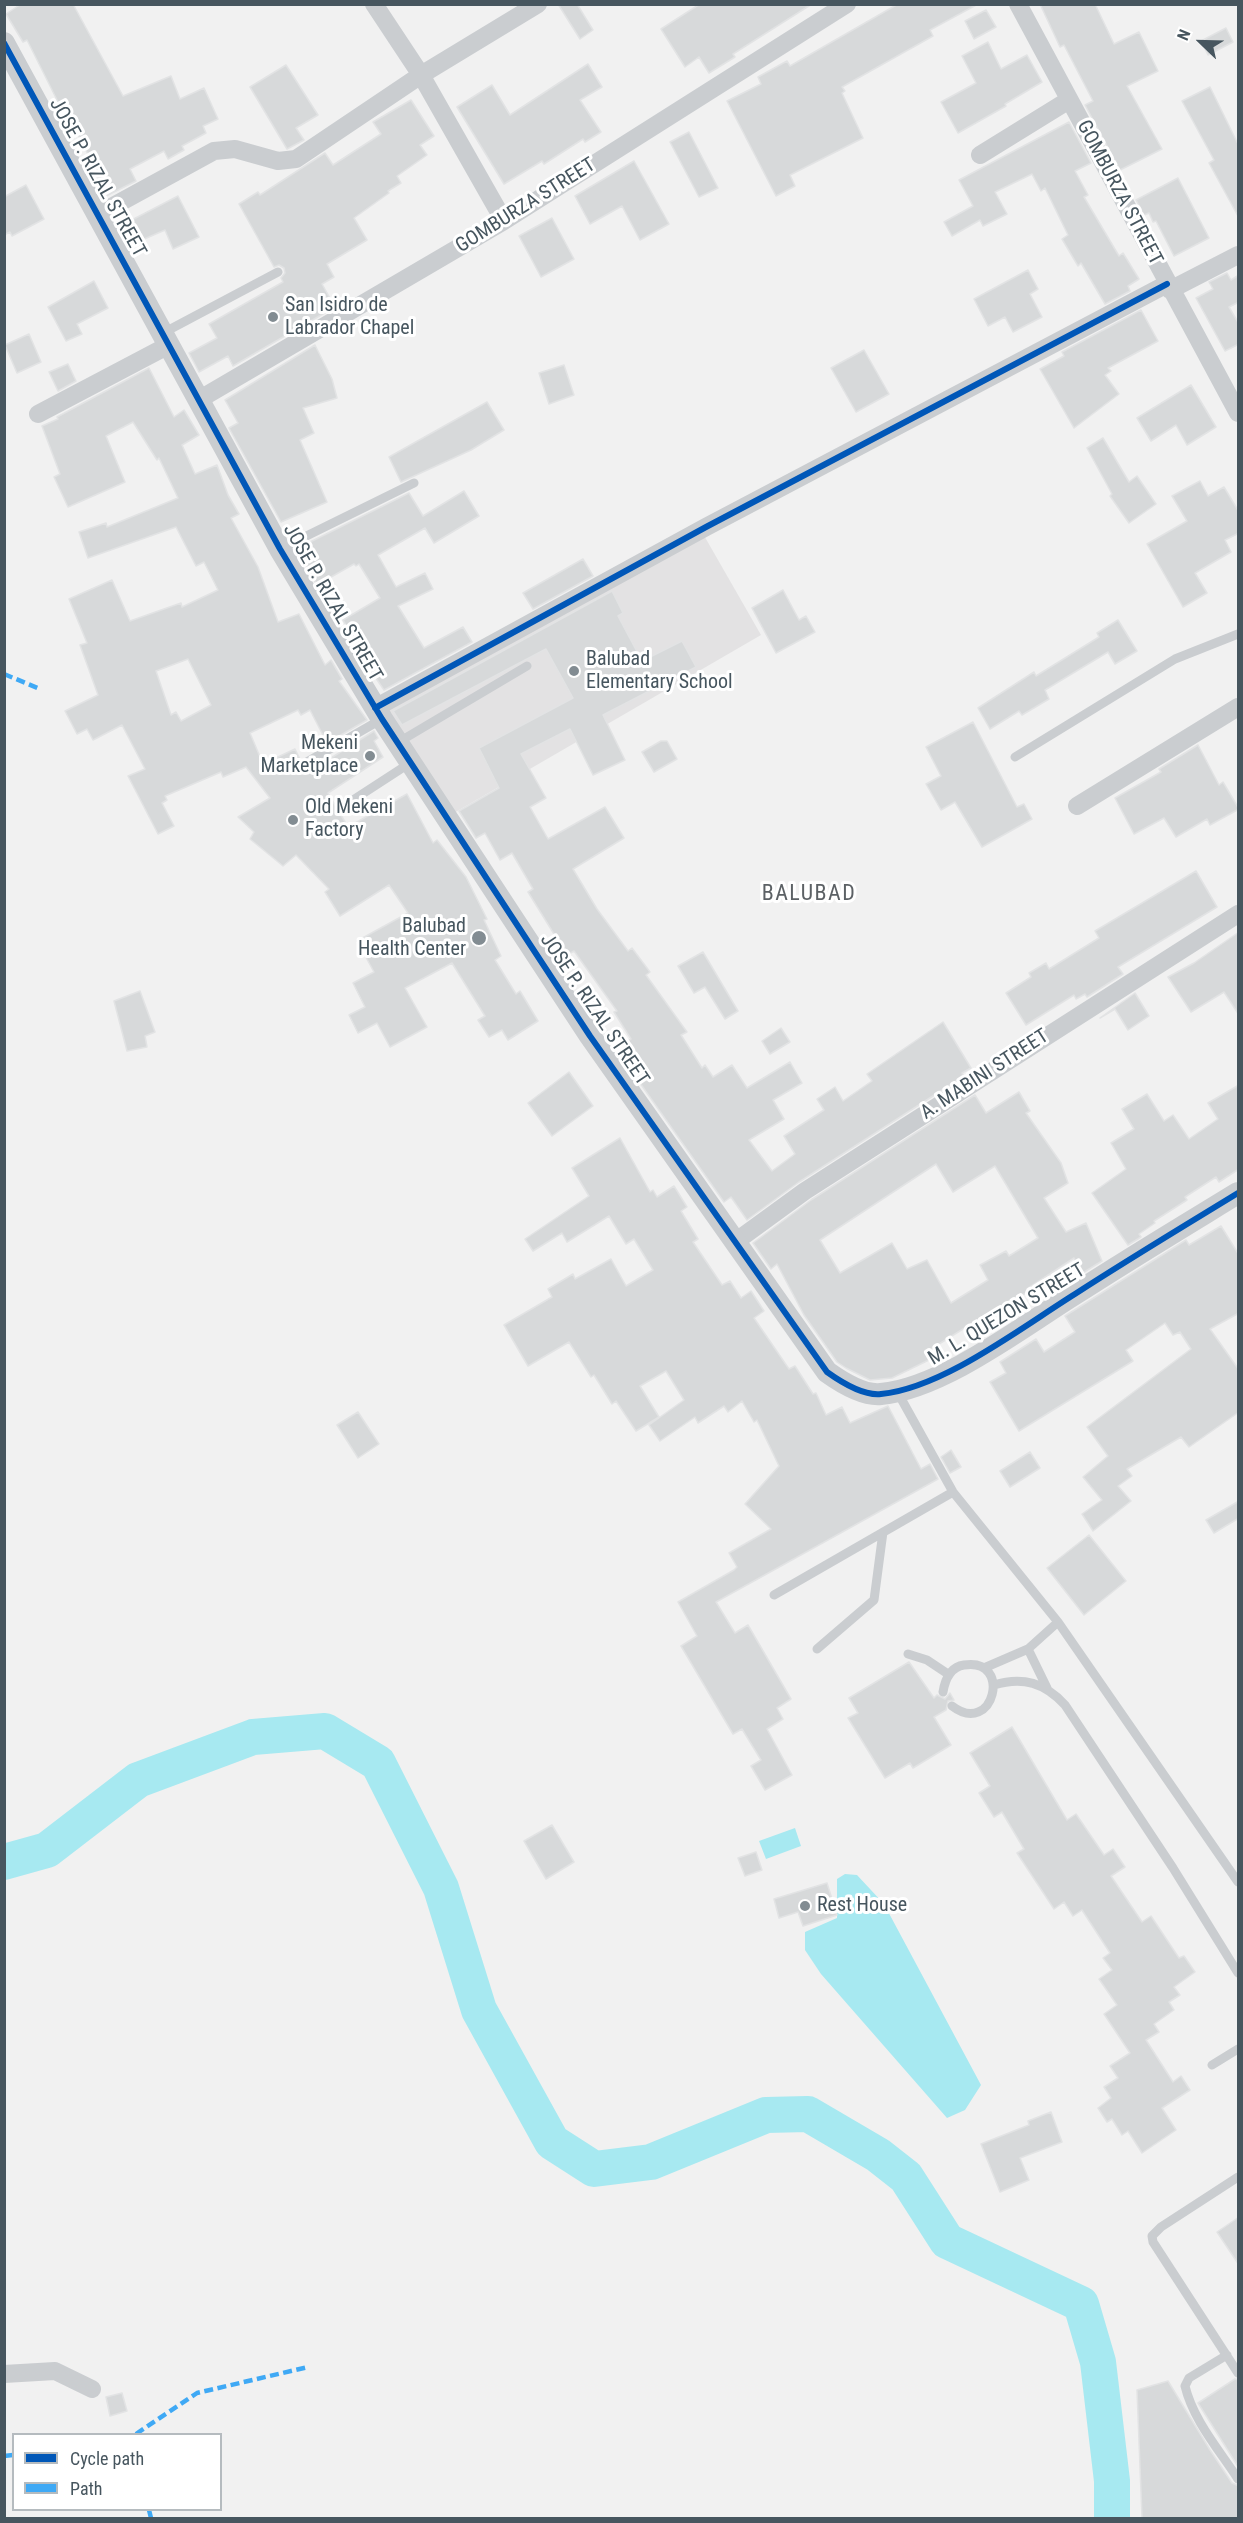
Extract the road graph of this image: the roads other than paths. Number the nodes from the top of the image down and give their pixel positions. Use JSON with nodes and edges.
{"nodes":[{"id":1,"x":374,"y":4,"type":"edge"},
{"id":2,"x":538,"y":4,"type":"edge"},
{"id":3,"x":847,"y":4,"type":"edge"},
{"id":4,"x":1018,"y":4,"type":"edge"},
{"id":5,"x":4,"y":43,"type":"edge"},
{"id":6,"x":421,"y":75,"type":"junction"},
{"id":7,"x":1069,"y":100,"type":"junction"},
{"id":8,"x":980,"y":155,"type":"dead end"},
{"id":9,"x":97,"y":214,"type":"junction"},
{"id":10,"x":504,"y":221,"type":"junction"},
{"id":11,"x":1239,"y":255,"type":"edge"},
{"id":12,"x":278,"y":272,"type":"dead end"},
{"id":13,"x":1168,"y":287,"type":"junction"},
{"id":14,"x":166,"y":339,"type":"junction"},
{"id":15,"x":200,"y":399,"type":"junction"},
{"id":16,"x":1239,"y":413,"type":"edge"},
{"id":17,"x":38,"y":414,"type":"dead end"},
{"id":18,"x":414,"y":483,"type":"dead end"},
{"id":19,"x":280,"y":549,"type":"junction"},
{"id":20,"x":1239,"y":634,"type":"edge"},
{"id":21,"x":527,"y":666,"type":"dead end"},
{"id":22,"x":1239,"y":707,"type":"edge"},
{"id":23,"x":379,"y":713,"type":"junction"},
{"id":24,"x":397,"y":743,"type":"junction"},
{"id":25,"x":1015,"y":757,"type":"dead end"},
{"id":26,"x":307,"y":762,"type":"dead end"},
{"id":27,"x":410,"y":763,"type":"junction"},
{"id":28,"x":350,"y":802,"type":"dead end"},
{"id":29,"x":1077,"y":806,"type":"dead end"},
{"id":30,"x":1239,"y":914,"type":"edge"},
{"id":31,"x":1239,"y":1193,"type":"edge"},
{"id":32,"x":735,"y":1242,"type":"junction"},
{"id":33,"x":897,"y":1392,"type":"junction"},
{"id":34,"x":953,"y":1492,"type":"junction"},
{"id":35,"x":884,"y":1532,"type":"junction"},
{"id":36,"x":774,"y":1595,"type":"dead end"},
{"id":37,"x":1058,"y":1622,"type":"junction"},
{"id":38,"x":817,"y":1649,"type":"dead end"},
{"id":39,"x":1028,"y":1649,"type":"junction"},
{"id":40,"x":908,"y":1654,"type":"dead end"},
{"id":41,"x":984,"y":1668,"type":"junction"},
{"id":42,"x":948,"y":1674,"type":"junction"},
{"id":43,"x":994,"y":1685,"type":"junction"},
{"id":44,"x":1047,"y":1688,"type":"junction"},
{"id":45,"x":943,"y":1692,"type":"dead end"},
{"id":46,"x":952,"y":1706,"type":"dead end"},
{"id":47,"x":1239,"y":1882,"type":"edge"},
{"id":48,"x":1239,"y":1973,"type":"edge"},
{"id":49,"x":1239,"y":2049,"type":"edge"},
{"id":50,"x":1212,"y":2065,"type":"dead end"},
{"id":51,"x":1239,"y":2177,"type":"edge"},
{"id":52,"x":1227,"y":2355,"type":"junction"},
{"id":53,"x":1239,"y":2373,"type":"edge"},
{"id":54,"x":4,"y":2374,"type":"edge"},
{"id":55,"x":92,"y":2389,"type":"dead end"},
{"id":56,"x":1239,"y":2480,"type":"edge"}],
"edges":[{"from":1,"to":6,"type":"street"},
{"from":2,"to":6,"type":"street"},
{"from":3,"to":10,"type":"street","name":"GOMBURZA STREET"},
{"from":4,"to":7,"type":"street","name":"GOMBURZA STREET"},
{"from":5,"to":9,"type":"street","name":"JOSE P. RIZAL STREET"},
{"from":6,"to":9,"type":"street"},
{"from":6,"to":10,"type":"street"},
{"from":7,"to":8,"type":"street"},
{"from":7,"to":13,"type":"street","name":"GOMBURZA STREET"},
{"from":9,"to":14,"type":"street","name":"JOSE P. RIZAL STREET"},
{"from":10,"to":15,"type":"street","name":"GOMBURZA STREET"},
{"from":11,"to":13,"type":"street"},
{"from":12,"to":14,"type":"lane"},
{"from":13,"to":16,"type":"street","name":"GOMBURZA STREET"},
{"from":13,"to":23,"type":"street"},
{"from":14,"to":15,"type":"street","name":"JOSE P. RIZAL STREET"},
{"from":14,"to":17,"type":"street"},
{"from":15,"to":19,"type":"street","name":"JOSE P. RIZAL STREET"},
{"from":18,"to":19,"type":"lane"},
{"from":19,"to":23,"type":"street","name":"JOSE P. RIZAL STREET"},
{"from":20,"to":25,"type":"lane"},
{"from":21,"to":24,"type":"lane"},
{"from":22,"to":29,"type":"street"},
{"from":23,"to":24,"type":"street","name":"JOSE P. RIZAL STREET"},
{"from":23,"to":26,"type":"lane"},
{"from":24,"to":27,"type":"street","name":"JOSE P. RIZAL STREET"},
{"from":27,"to":28,"type":"lane"},
{"from":27,"to":32,"type":"street","name":"JOSE P. RIZAL STREET"},
{"from":30,"to":32,"type":"street","name":"A. MABINI STREET"},
{"from":31,"to":33,"type":"street","name":"M. L. QUEZON STREET"},
{"from":32,"to":33,"type":"street","name":"M. L. QUEZON STREET"},
{"from":33,"to":34,"type":"lane"},
{"from":34,"to":35,"type":"lane"},
{"from":34,"to":37,"type":"lane"},
{"from":35,"to":36,"type":"lane"},
{"from":35,"to":38,"type":"lane"},
{"from":37,"to":39,"type":"lane"},
{"from":37,"to":47,"type":"lane"},
{"from":39,"to":41,"type":"lane"},
{"from":39,"to":44,"type":"lane"},
{"from":40,"to":42,"type":"lane"},
{"from":41,"to":42,"type":"lane"},
{"from":41,"to":43,"type":"lane"},
{"from":42,"to":45,"type":"lane"},
{"from":43,"to":44,"type":"lane"},
{"from":43,"to":46,"type":"lane"},
{"from":44,"to":48,"type":"lane"},
{"from":49,"to":50,"type":"lane"},
{"from":51,"to":52,"type":"lane"},
{"from":52,"to":53,"type":"lane"},
{"from":52,"to":56,"type":"lane"},
{"from":54,"to":55,"type":"street"}]}
